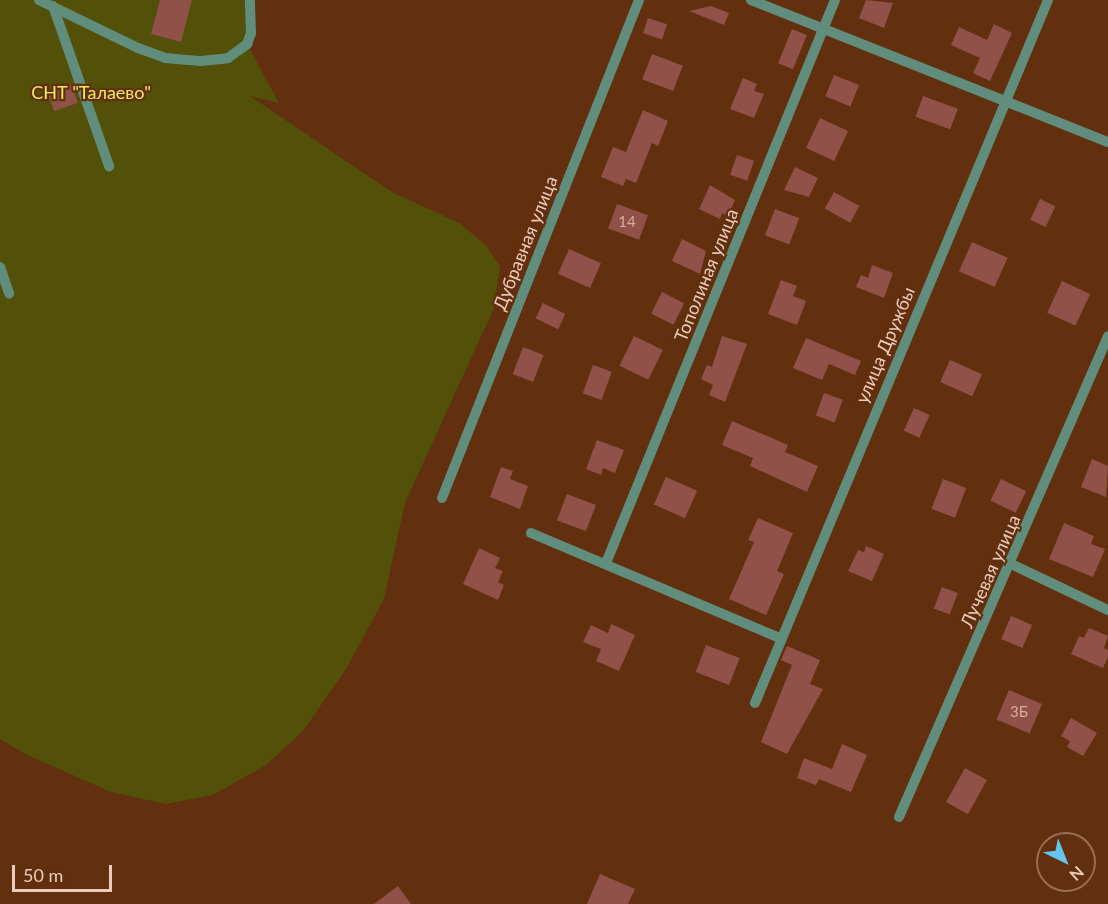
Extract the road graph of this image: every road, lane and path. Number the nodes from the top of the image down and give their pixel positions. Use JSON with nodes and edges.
{"nodes":[{"id":1,"x":39,"y":0,"type":"edge"},
{"id":2,"x":250,"y":0,"type":"edge"},
{"id":3,"x":639,"y":0,"type":"edge"},
{"id":4,"x":751,"y":0,"type":"edge"},
{"id":5,"x":835,"y":0,"type":"edge"},
{"id":6,"x":1048,"y":0,"type":"edge"},
{"id":7,"x":53,"y":6,"type":"junction"},
{"id":8,"x":825,"y":29,"type":"junction"},
{"id":9,"x":1006,"y":100,"type":"junction"},
{"id":10,"x":1108,"y":142,"type":"edge"},
{"id":11,"x":110,"y":166,"type":"dead end"},
{"id":12,"x":0,"y":267,"type":"edge"},
{"id":13,"x":9,"y":293,"type":"dead end"},
{"id":14,"x":1108,"y":336,"type":"edge"},
{"id":15,"x":442,"y":498,"type":"dead end"},
{"id":16,"x":531,"y":533,"type":"dead end"},
{"id":17,"x":606,"y":563,"type":"junction"},
{"id":18,"x":1011,"y":564,"type":"junction"},
{"id":19,"x":1108,"y":610,"type":"edge"},
{"id":20,"x":779,"y":638,"type":"junction"},
{"id":21,"x":755,"y":703,"type":"dead end"},
{"id":22,"x":899,"y":817,"type":"dead end"}],
"edges":[{"from":1,"to":7,"type":"street"},
{"from":2,"to":7,"type":"street"},
{"from":3,"to":15,"type":"street","name":"Дубравная улица"},
{"from":4,"to":8,"type":"street"},
{"from":5,"to":8,"type":"street","name":"Тополиная улица"},
{"from":6,"to":9,"type":"street","name":"улица Дружбы"},
{"from":7,"to":11,"type":"street"},
{"from":8,"to":9,"type":"street"},
{"from":8,"to":17,"type":"street","name":"Тополиная улица"},
{"from":9,"to":10,"type":"street"},
{"from":9,"to":20,"type":"street","name":"улица Дружбы"},
{"from":12,"to":13,"type":"street"},
{"from":14,"to":18,"type":"street","name":"Лучевая улица"},
{"from":16,"to":17,"type":"street"},
{"from":17,"to":20,"type":"street"},
{"from":18,"to":19,"type":"street"},
{"from":18,"to":22,"type":"street","name":"Лучевая улица"},
{"from":20,"to":21,"type":"street","name":"улица Дружбы"}]}
